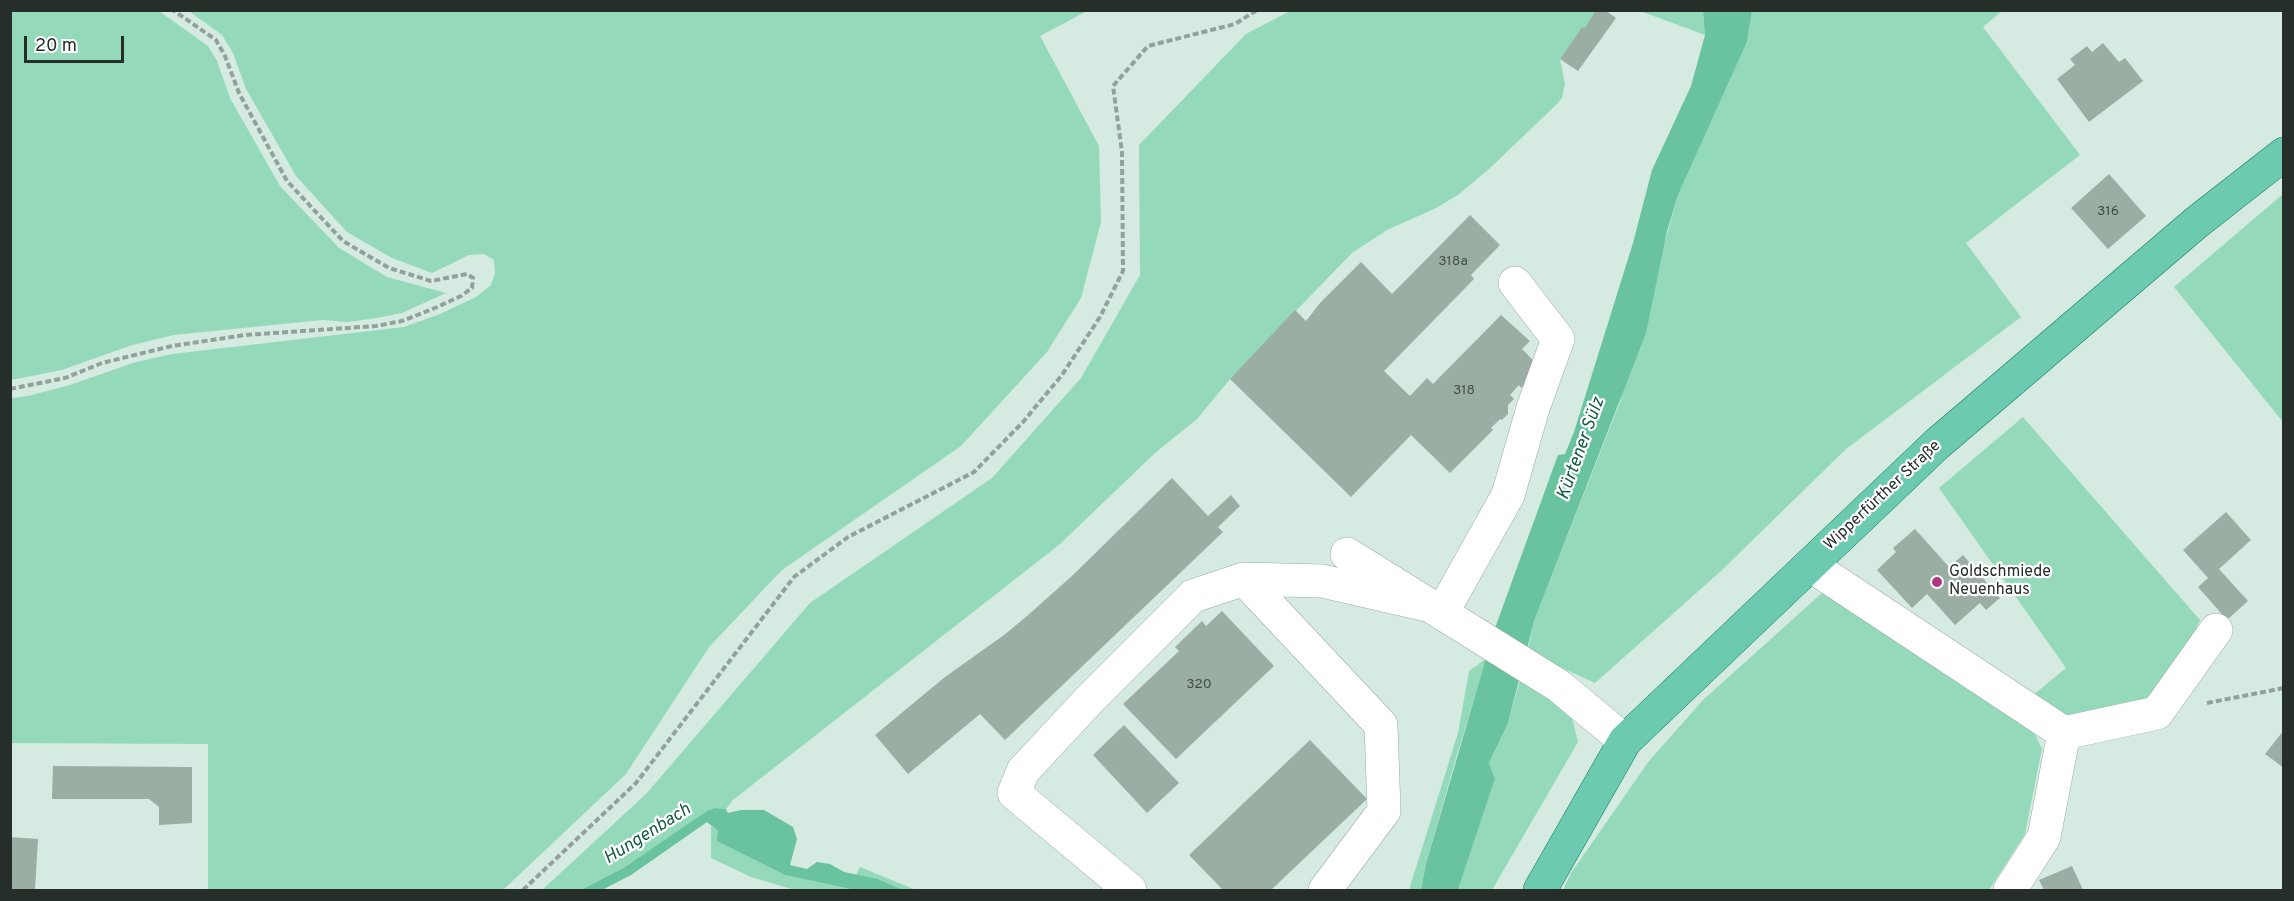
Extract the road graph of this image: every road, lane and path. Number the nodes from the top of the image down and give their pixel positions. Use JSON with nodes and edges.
{"nodes":[{"id":1,"x":173,"y":10,"type":"edge"},
{"id":2,"x":1257,"y":10,"type":"edge"},
{"id":3,"x":2283,"y":154,"type":"edge"},
{"id":4,"x":1515,"y":283,"type":"dead end"},
{"id":5,"x":10,"y":389,"type":"edge"},
{"id":6,"x":1347,"y":554,"type":"dead end"},
{"id":7,"x":1810,"y":565,"type":"junction"},
{"id":8,"x":1244,"y":579,"type":"junction"},
{"id":9,"x":1437,"y":609,"type":"junction"},
{"id":10,"x":2216,"y":630,"type":"dead end"},
{"id":11,"x":2283,"y":688,"type":"edge"},
{"id":12,"x":2157,"y":713,"type":"junction"},
{"id":13,"x":2064,"y":733,"type":"junction"},
{"id":14,"x":1625,"y":741,"type":"junction"},
{"id":15,"x":523,"y":891,"type":"edge"},
{"id":16,"x":1130,"y":891,"type":"edge"},
{"id":17,"x":1325,"y":891,"type":"edge"},
{"id":18,"x":1540,"y":891,"type":"edge"},
{"id":19,"x":2010,"y":891,"type":"edge"}],
"edges":[{"from":1,"to":5,"type":"path"},
{"from":2,"to":15,"type":"path"},
{"from":3,"to":7,"type":"main road","name":"Wipperfürther Straße"},
{"from":4,"to":9,"type":"lane"},
{"from":6,"to":9,"type":"lane"},
{"from":7,"to":13,"type":"lane"},
{"from":7,"to":14,"type":"main road","name":"Wipperfürther Straße"},
{"from":8,"to":9,"type":"lane"},
{"from":8,"to":16,"type":"lane"},
{"from":8,"to":17,"type":"lane"},
{"from":9,"to":14,"type":"lane"},
{"from":10,"to":12,"type":"lane"},
{"from":11,"to":12,"type":"path"},
{"from":12,"to":13,"type":"lane"},
{"from":13,"to":19,"type":"lane"},
{"from":14,"to":18,"type":"main road","name":"Wipperfürther Straße"}]}
